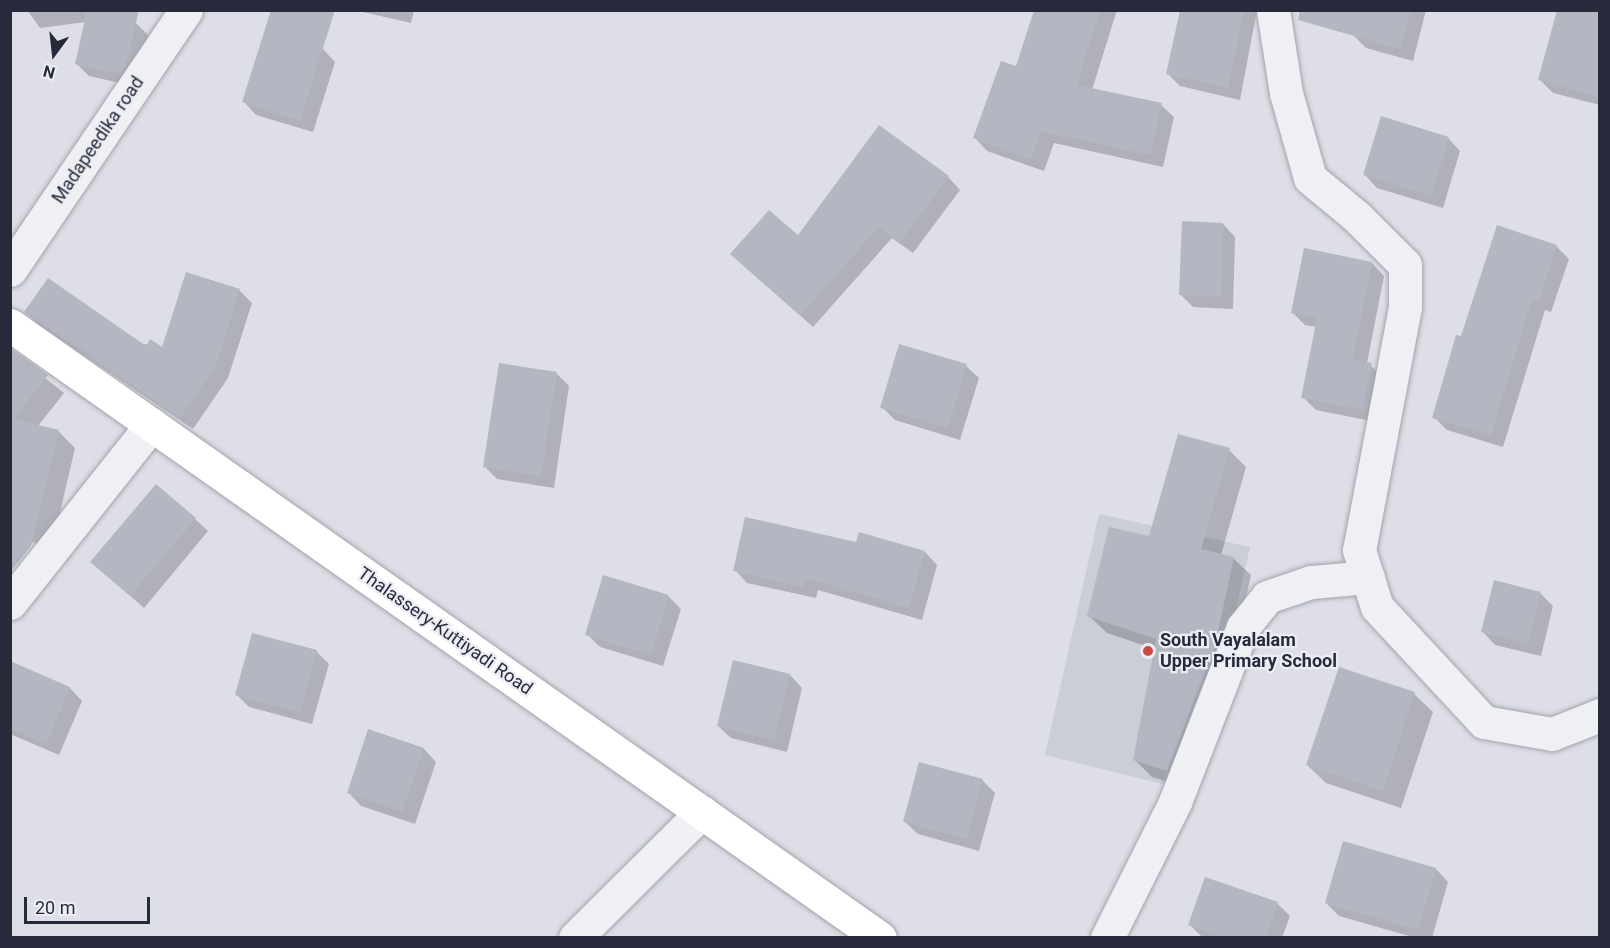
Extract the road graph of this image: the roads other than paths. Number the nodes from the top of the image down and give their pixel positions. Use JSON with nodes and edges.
{"nodes":[{"id":1,"x":186,"y":10,"type":"edge"},
{"id":2,"x":1273,"y":10,"type":"edge"},
{"id":3,"x":10,"y":270,"type":"edge"},
{"id":4,"x":10,"y":325,"type":"edge"},
{"id":5,"x":152,"y":424,"type":"junction"},
{"id":6,"x":1368,"y":577,"type":"junction"},
{"id":7,"x":10,"y":603,"type":"edge"},
{"id":8,"x":1599,"y":715,"type":"edge"},
{"id":9,"x":702,"y":812,"type":"junction"},
{"id":10,"x":575,"y":938,"type":"edge"},
{"id":11,"x":880,"y":938,"type":"edge"},
{"id":12,"x":1107,"y":938,"type":"edge"}],
"edges":[{"from":1,"to":3,"type":"street","name":"Madapeedika road"},
{"from":2,"to":6,"type":"street"},
{"from":4,"to":5,"type":"main road","name":"Thalassery-Kuttiyadi Road"},
{"from":5,"to":7,"type":"street"},
{"from":5,"to":9,"type":"main road","name":"Thalassery-Kuttiyadi Road"},
{"from":6,"to":8,"type":"street"},
{"from":6,"to":12,"type":"street"},
{"from":9,"to":10,"type":"street"},
{"from":9,"to":11,"type":"main road","name":"Thalassery-Kuttiyadi Road"}]}
